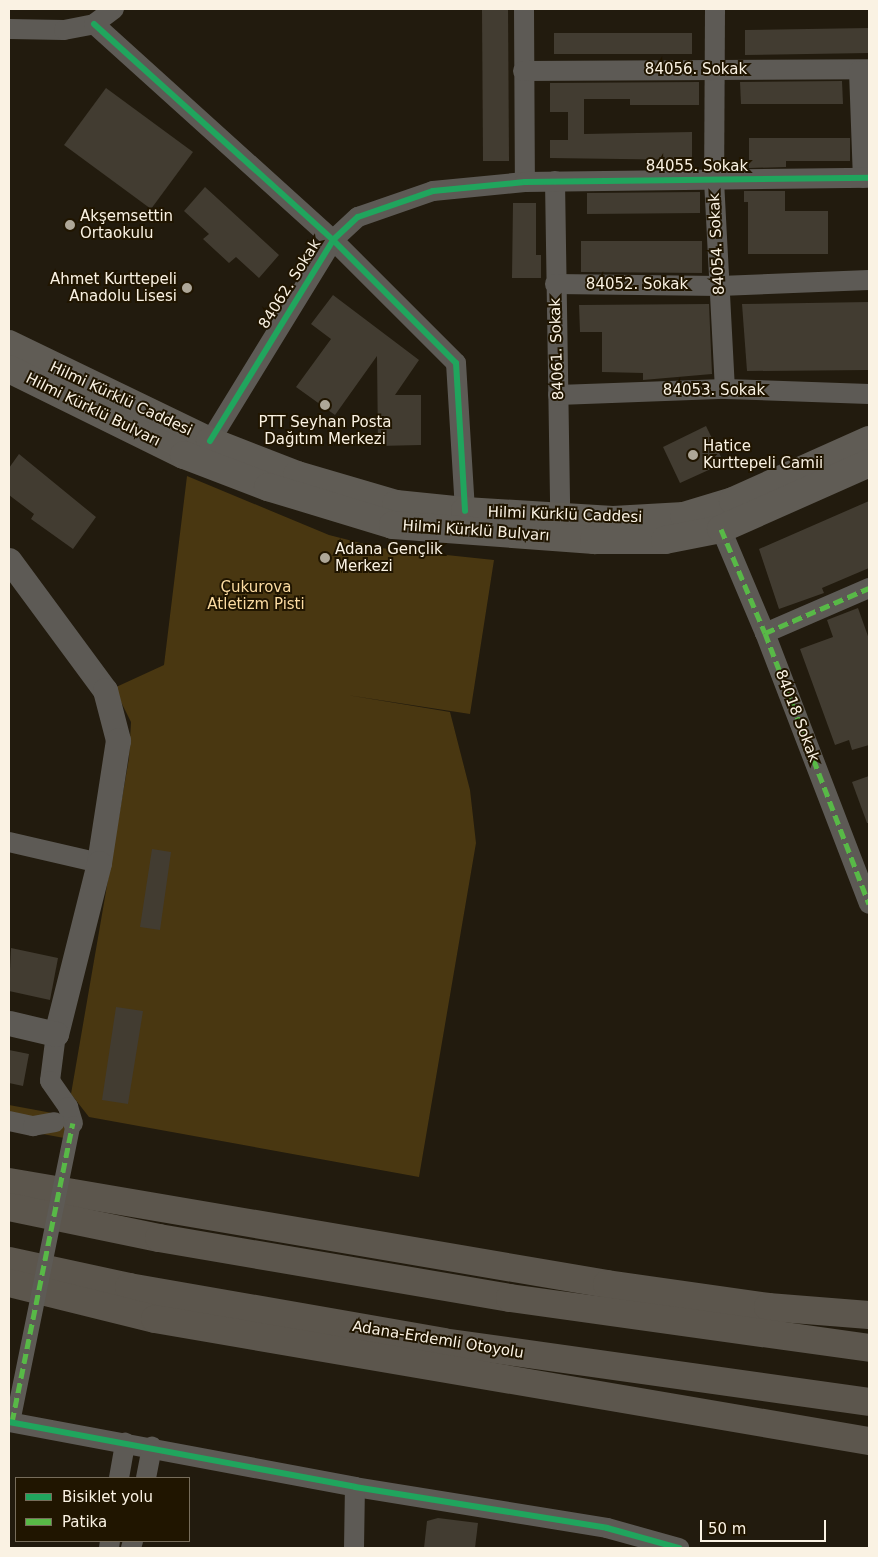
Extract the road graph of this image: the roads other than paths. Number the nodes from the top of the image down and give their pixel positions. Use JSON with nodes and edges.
{"nodes":[{"id":1,"x":114,"y":9,"type":"edge"},
{"id":2,"x":524,"y":9,"type":"edge"},
{"id":3,"x":715,"y":9,"type":"edge"},
{"id":4,"x":94,"y":24,"type":"junction"},
{"id":5,"x":9,"y":29,"type":"edge"},
{"id":6,"x":715,"y":70,"type":"junction"},
{"id":7,"x":864,"y":70,"type":"edge"},
{"id":8,"x":523,"y":71,"type":"junction"},
{"id":9,"x":866,"y":178,"type":"edge"},
{"id":10,"x":714,"y":180,"type":"junction"},
{"id":11,"x":555,"y":181,"type":"junction"},
{"id":12,"x":525,"y":182,"type":"junction"},
{"id":13,"x":333,"y":240,"type":"junction"},
{"id":14,"x":869,"y":280,"type":"edge"},
{"id":15,"x":555,"y":284,"type":"junction"},
{"id":16,"x":720,"y":286,"type":"junction"},
{"id":17,"x":9,"y":344,"type":"edge"},
{"id":18,"x":9,"y":369,"type":"edge"},
{"id":19,"x":724,"y":389,"type":"junction"},
{"id":20,"x":869,"y":394,"type":"edge"},
{"id":21,"x":558,"y":395,"type":"junction"},
{"id":22,"x":869,"y":440,"type":"edge"},
{"id":23,"x":210,"y":441,"type":"junction"},
{"id":24,"x":869,"y":463,"type":"edge"},
{"id":25,"x":466,"y":512,"type":"junction"},
{"id":26,"x":560,"y":517,"type":"junction"},
{"id":27,"x":721,"y":529,"type":"junction"},
{"id":28,"x":9,"y":560,"type":"edge"},
{"id":29,"x":869,"y":588,"type":"edge"},
{"id":30,"x":765,"y":633,"type":"junction"},
{"id":31,"x":9,"y":842,"type":"edge"},
{"id":32,"x":99,"y":863,"type":"junction"},
{"id":33,"x":869,"y":904,"type":"edge"},
{"id":34,"x":9,"y":1023,"type":"edge"},
{"id":35,"x":56,"y":1034,"type":"junction"},
{"id":36,"x":9,"y":1121,"type":"edge"},
{"id":37,"x":64,"y":1123,"type":"junction"},
{"id":38,"x":9,"y":1182,"type":"edge"},
{"id":39,"x":9,"y":1207,"type":"edge"},
{"id":40,"x":9,"y":1261,"type":"edge"},
{"id":41,"x":9,"y":1283,"type":"edge"},
{"id":42,"x":869,"y":1315,"type":"edge"},
{"id":43,"x":869,"y":1348,"type":"edge"},
{"id":44,"x":869,"y":1402,"type":"edge"},
{"id":45,"x":10,"y":1426,"type":"edge"},
{"id":46,"x":869,"y":1441,"type":"edge"},
{"id":47,"x":125,"y":1444,"type":"junction"},
{"id":48,"x":152,"y":1447,"type":"junction"},
{"id":49,"x":119,"y":1477,"type":"edge"},
{"id":50,"x":146,"y":1477,"type":"edge"},
{"id":51,"x":355,"y":1486,"type":"junction"},
{"id":52,"x":354,"y":1548,"type":"edge"},
{"id":53,"x":679,"y":1548,"type":"edge"}],
"edges":[{"from":1,"to":4,"type":"street"},
{"from":2,"to":8,"type":"street"},
{"from":3,"to":6,"type":"street","name":"84054. Sokak"},
{"from":4,"to":5,"type":"street"},
{"from":4,"to":13,"type":"street"},
{"from":6,"to":7,"type":"street","name":"84056. Sokak"},
{"from":6,"to":8,"type":"street","name":"84056. Sokak"},
{"from":6,"to":10,"type":"street","name":"84054. Sokak"},
{"from":7,"to":9,"type":"street"},
{"from":8,"to":12,"type":"street"},
{"from":9,"to":10,"type":"street","name":"84055. Sokak"},
{"from":10,"to":11,"type":"street","name":"84055. Sokak"},
{"from":10,"to":16,"type":"street","name":"84054. Sokak"},
{"from":11,"to":12,"type":"street","name":"84055. Sokak"},
{"from":11,"to":15,"type":"street","name":"84061. Sokak"},
{"from":12,"to":13,"type":"street","name":"84062. Sokak"},
{"from":13,"to":23,"type":"street","name":"84062. Sokak"},
{"from":13,"to":25,"type":"street"},
{"from":14,"to":16,"type":"street","name":"84052. Sokak"},
{"from":15,"to":16,"type":"street","name":"84052. Sokak"},
{"from":15,"to":21,"type":"street","name":"84061. Sokak"},
{"from":16,"to":19,"type":"street","name":"84054. Sokak"},
{"from":17,"to":23,"type":"main road","name":"Hilmi Kürklü Caddesi"},
{"from":18,"to":27,"type":"main road","name":"Hilmi Kürklü Bulvarı"},
{"from":19,"to":20,"type":"street","name":"84053. Sokak"},
{"from":19,"to":21,"type":"street","name":"84053. Sokak"},
{"from":21,"to":26,"type":"street","name":"84061. Sokak"},
{"from":22,"to":26,"type":"main road","name":"Hilmi Kürklü Caddesi"},
{"from":23,"to":25,"type":"main road","name":"Hilmi Kürklü Caddesi"},
{"from":24,"to":27,"type":"main road","name":"Hilmi Kürklü Bulvarı"},
{"from":25,"to":26,"type":"main road","name":"Hilmi Kürklü Caddesi"},
{"from":27,"to":30,"type":"street","name":"84018 Sokak"},
{"from":28,"to":32,"type":"street"},
{"from":29,"to":30,"type":"street"},
{"from":30,"to":33,"type":"street","name":"84018 Sokak"},
{"from":31,"to":32,"type":"street"},
{"from":32,"to":35,"type":"street"},
{"from":34,"to":35,"type":"street"},
{"from":35,"to":37,"type":"street"},
{"from":36,"to":37,"type":"street"},
{"from":37,"to":45,"type":"street","bridge":true},
{"from":38,"to":42,"type":"highway"},
{"from":39,"to":43,"type":"highway"},
{"from":40,"to":44,"type":"highway","name":"Adana-Erdemli Otoyolu"},
{"from":41,"to":46,"type":"highway"},
{"from":45,"to":47,"type":"street"},
{"from":47,"to":48,"type":"street"},
{"from":47,"to":49,"type":"street"},
{"from":48,"to":50,"type":"street"},
{"from":48,"to":51,"type":"street"},
{"from":51,"to":52,"type":"street"},
{"from":51,"to":53,"type":"street"}]}
